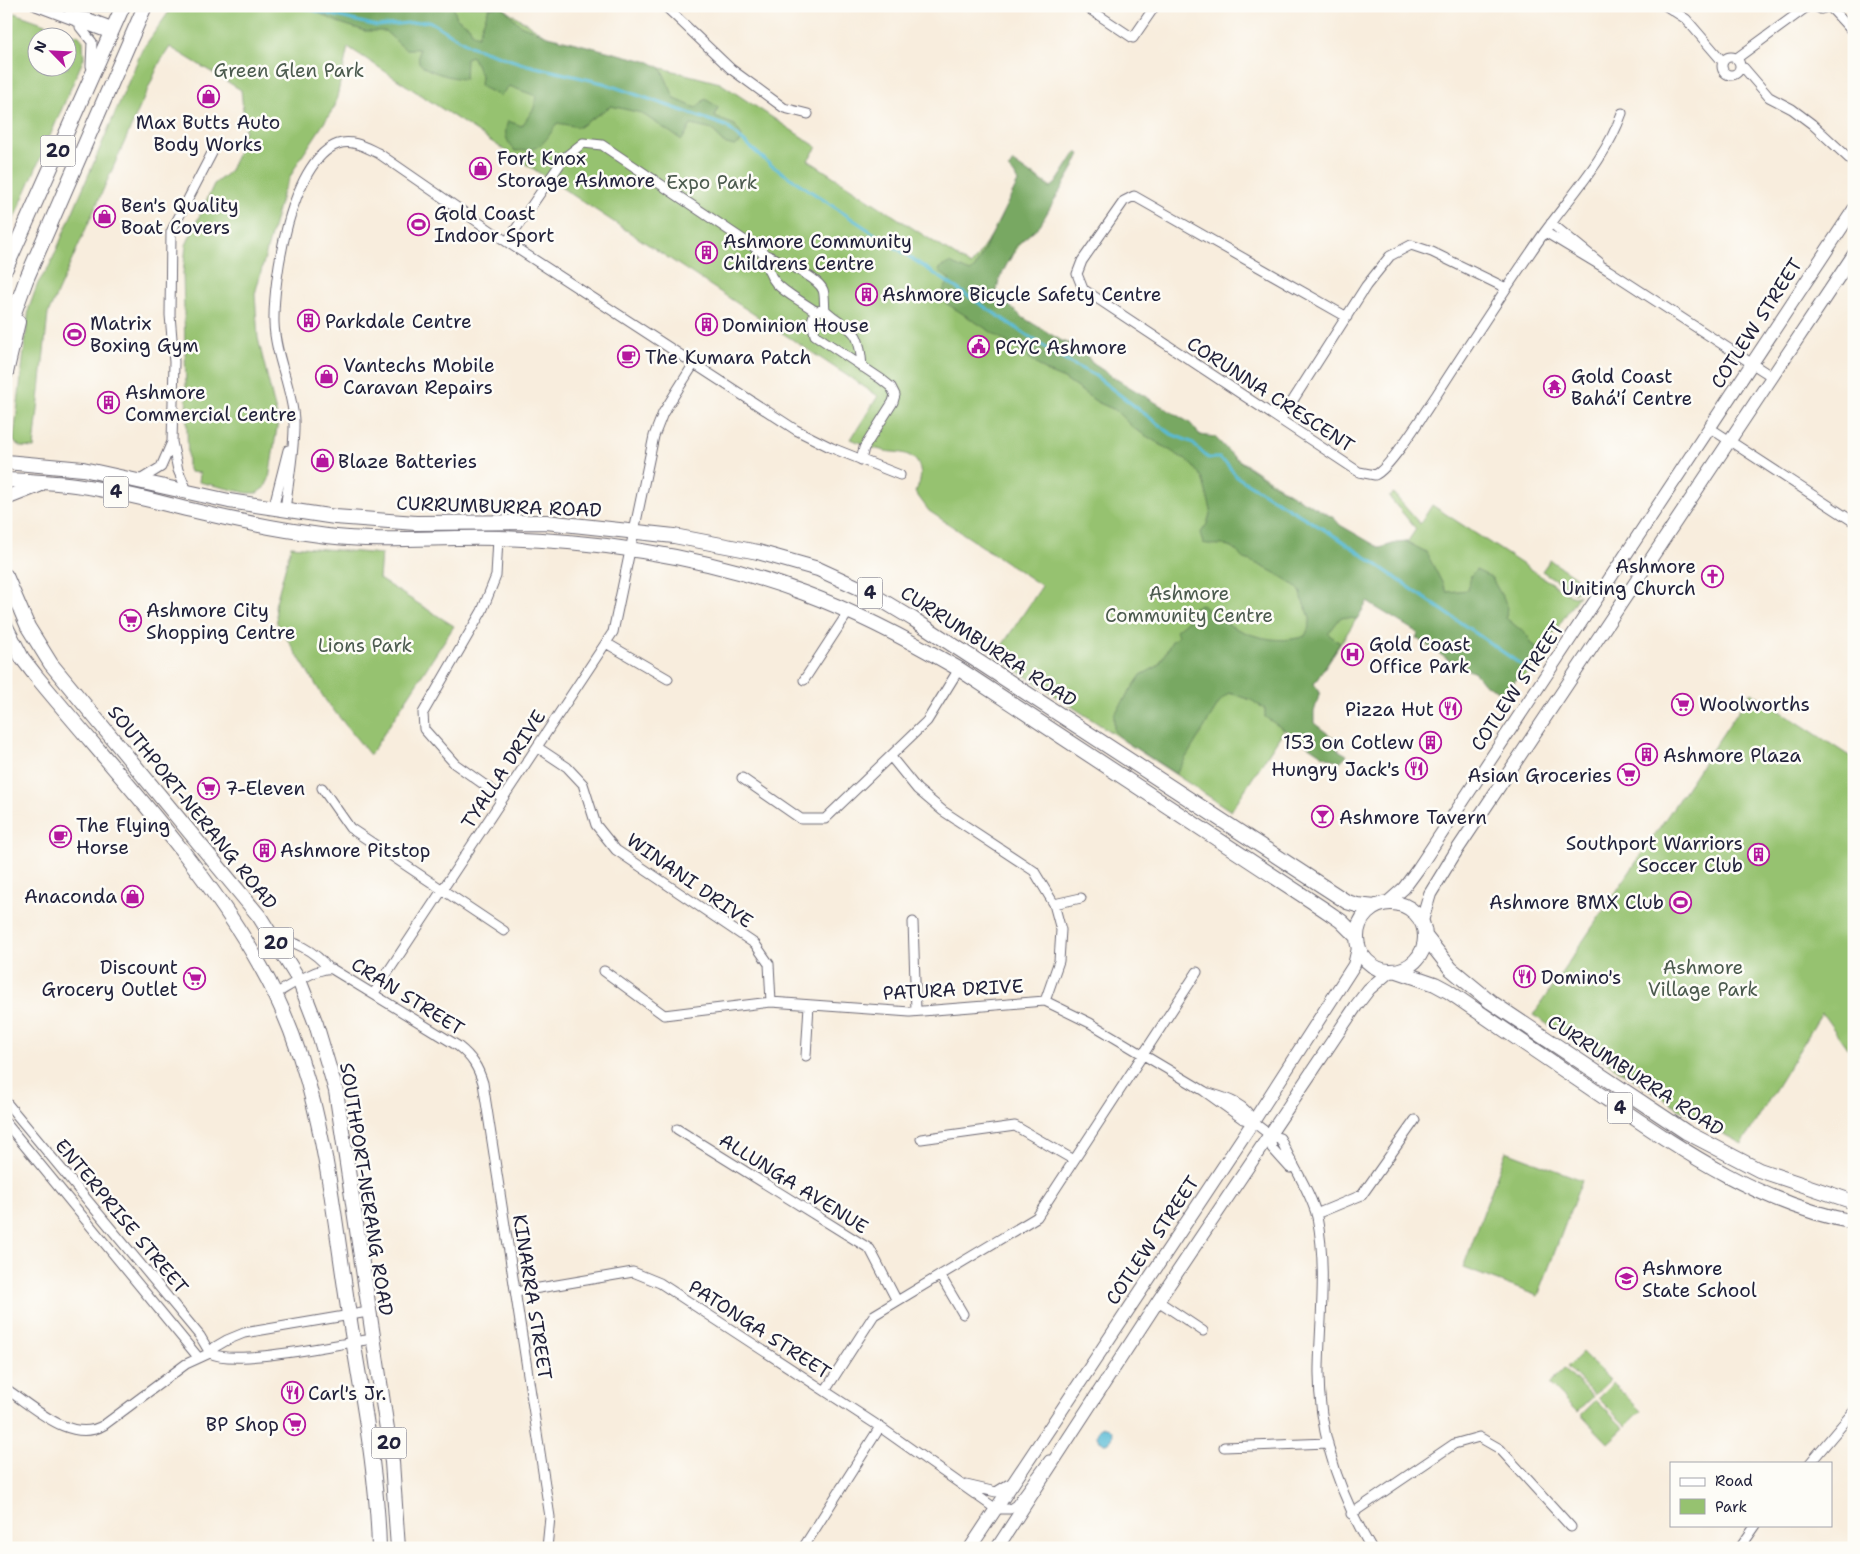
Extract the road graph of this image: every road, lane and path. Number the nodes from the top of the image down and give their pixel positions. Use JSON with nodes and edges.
{"nodes":[{"id":1,"x":36,"y":6,"type":"edge"},
{"id":2,"x":95,"y":6,"type":"edge"},
{"id":3,"x":109,"y":6,"type":"edge"},
{"id":4,"x":123,"y":6,"type":"edge"},
{"id":5,"x":145,"y":6,"type":"edge"},
{"id":6,"x":665,"y":6,"type":"edge"},
{"id":7,"x":1084,"y":6,"type":"edge"},
{"id":8,"x":1155,"y":6,"type":"edge"},
{"id":9,"x":1666,"y":6,"type":"edge"},
{"id":10,"x":1808,"y":6,"type":"edge"},
{"id":11,"x":1815,"y":6,"type":"edge"},
{"id":12,"x":1830,"y":7,"type":"edge"},
{"id":13,"x":66,"y":17,"type":"junction"},
{"id":14,"x":112,"y":30,"type":"junction"},
{"id":15,"x":1854,"y":33,"type":"edge"},
{"id":16,"x":130,"y":38,"type":"junction"},
{"id":17,"x":1737,"y":58,"type":"junction"},
{"id":18,"x":1723,"y":62,"type":"junction"},
{"id":19,"x":1741,"y":67,"type":"junction"},
{"id":20,"x":88,"y":84,"type":"junction"},
{"id":21,"x":1622,"y":113,"type":"dead end"},
{"id":22,"x":808,"y":114,"type":"dead end"},
{"id":23,"x":212,"y":154,"type":"dead end"},
{"id":24,"x":1854,"y":163,"type":"edge"},
{"id":25,"x":1854,"y":209,"type":"edge"},
{"id":26,"x":1551,"y":223,"type":"junction"},
{"id":27,"x":1544,"y":232,"type":"junction"},
{"id":28,"x":507,"y":242,"type":"junction"},
{"id":29,"x":1854,"y":254,"type":"edge"},
{"id":30,"x":766,"y":255,"type":"junction"},
{"id":31,"x":7,"y":266,"type":"edge"},
{"id":32,"x":1608,"y":270,"type":"junction"},
{"id":33,"x":1506,"y":288,"type":"junction"},
{"id":34,"x":20,"y":296,"type":"junction"},
{"id":35,"x":820,"y":310,"type":"junction"},
{"id":36,"x":1346,"y":317,"type":"junction"},
{"id":37,"x":6,"y":335,"type":"edge"},
{"id":38,"x":695,"y":362,"type":"junction"},
{"id":39,"x":1752,"y":364,"type":"junction"},
{"id":40,"x":862,"y":366,"type":"junction"},
{"id":41,"x":6,"y":373,"type":"edge"},
{"id":42,"x":1771,"y":376,"type":"junction"},
{"id":43,"x":1281,"y":420,"type":"junction"},
{"id":44,"x":1710,"y":428,"type":"junction"},
{"id":45,"x":1729,"y":439,"type":"junction"},
{"id":46,"x":172,"y":442,"type":"junction"},
{"id":47,"x":6,"y":449,"type":"edge"},
{"id":48,"x":861,"y":460,"type":"junction"},
{"id":49,"x":12,"y":462,"type":"edge"},
{"id":50,"x":900,"y":475,"type":"dead end"},
{"id":51,"x":6,"y":480,"type":"edge"},
{"id":52,"x":140,"y":480,"type":"junction"},
{"id":53,"x":44,"y":483,"type":"junction"},
{"id":54,"x":188,"y":493,"type":"junction"},
{"id":55,"x":6,"y":498,"type":"edge"},
{"id":56,"x":279,"y":510,"type":"junction"},
{"id":57,"x":1854,"y":522,"type":"edge"},
{"id":58,"x":278,"y":529,"type":"junction"},
{"id":59,"x":636,"y":531,"type":"junction"},
{"id":60,"x":498,"y":538,"type":"junction"},
{"id":61,"x":631,"y":550,"type":"junction"},
{"id":62,"x":6,"y":576,"type":"edge"},
{"id":63,"x":849,"y":611,"type":"junction"},
{"id":64,"x":913,"y":619,"type":"junction"},
{"id":65,"x":6,"y":627,"type":"edge"},
{"id":66,"x":606,"y":643,"type":"junction"},
{"id":67,"x":39,"y":646,"type":"junction"},
{"id":68,"x":22,"y":658,"type":"junction"},
{"id":69,"x":959,"y":669,"type":"junction"},
{"id":70,"x":668,"y":679,"type":"dead end"},
{"id":71,"x":804,"y":680,"type":"dead end"},
{"id":72,"x":537,"y":747,"type":"junction"},
{"id":73,"x":892,"y":756,"type":"junction"},
{"id":74,"x":742,"y":778,"type":"dead end"},
{"id":75,"x":322,"y":788,"type":"dead end"},
{"id":76,"x":503,"y":798,"type":"junction"},
{"id":77,"x":443,"y":890,"type":"junction"},
{"id":78,"x":1081,"y":898,"type":"dead end"},
{"id":79,"x":1054,"y":904,"type":"junction"},
{"id":80,"x":1381,"y":905,"type":"junction"},
{"id":81,"x":1422,"y":921,"type":"junction"},
{"id":82,"x":913,"y":922,"type":"dead end"},
{"id":83,"x":504,"y":932,"type":"dead end"},
{"id":84,"x":1426,"y":936,"type":"junction"},
{"id":85,"x":272,"y":937,"type":"junction"},
{"id":86,"x":1357,"y":942,"type":"junction"},
{"id":87,"x":328,"y":968,"type":"junction"},
{"id":88,"x":604,"y":971,"type":"dead end"},
{"id":89,"x":1197,"y":972,"type":"dead end"},
{"id":90,"x":1393,"y":972,"type":"junction"},
{"id":91,"x":299,"y":980,"type":"junction"},
{"id":92,"x":274,"y":994,"type":"junction"},
{"id":93,"x":374,"y":994,"type":"junction"},
{"id":94,"x":1045,"y":1001,"type":"junction"},
{"id":95,"x":771,"y":1002,"type":"junction"},
{"id":96,"x":809,"y":1005,"type":"junction"},
{"id":97,"x":916,"y":1011,"type":"junction"},
{"id":98,"x":469,"y":1054,"type":"joint"},
{"id":99,"x":1142,"y":1055,"type":"junction"},
{"id":100,"x":806,"y":1056,"type":"dead end"},
{"id":101,"x":6,"y":1102,"type":"edge"},
{"id":102,"x":1415,"y":1120,"type":"dead end"},
{"id":103,"x":1253,"y":1122,"type":"junction"},
{"id":104,"x":6,"y":1123,"type":"edge"},
{"id":105,"x":678,"y":1130,"type":"dead end"},
{"id":106,"x":1270,"y":1135,"type":"junction"},
{"id":107,"x":921,"y":1139,"type":"dead end"},
{"id":108,"x":1074,"y":1160,"type":"junction"},
{"id":109,"x":1854,"y":1202,"type":"edge"},
{"id":110,"x":1316,"y":1214,"type":"junction"},
{"id":111,"x":1854,"y":1222,"type":"edge"},
{"id":112,"x":940,"y":1275,"type":"junction"},
{"id":113,"x":516,"y":1292,"type":"junction"},
{"id":114,"x":896,"y":1301,"type":"junction"},
{"id":115,"x":1158,"y":1301,"type":"junction"},
{"id":116,"x":368,"y":1312,"type":"junction"},
{"id":117,"x":963,"y":1314,"type":"dead end"},
{"id":118,"x":349,"y":1316,"type":"junction"},
{"id":119,"x":1203,"y":1331,"type":"dead end"},
{"id":120,"x":373,"y":1339,"type":"junction"},
{"id":121,"x":353,"y":1342,"type":"junction"},
{"id":122,"x":210,"y":1353,"type":"junction"},
{"id":123,"x":198,"y":1357,"type":"junction"},
{"id":124,"x":6,"y":1388,"type":"edge"},
{"id":125,"x":825,"y":1391,"type":"junction"},
{"id":126,"x":1854,"y":1412,"type":"edge"},
{"id":127,"x":880,"y":1427,"type":"junction"},
{"id":128,"x":1066,"y":1442,"type":"junction"},
{"id":129,"x":1328,"y":1443,"type":"junction"},
{"id":130,"x":1224,"y":1447,"type":"dead end"},
{"id":131,"x":1811,"y":1462,"type":"edge"},
{"id":132,"x":1018,"y":1475,"type":"junction"},
{"id":133,"x":966,"y":1485,"type":"junction"},
{"id":134,"x":996,"y":1509,"type":"junction"},
{"id":135,"x":1351,"y":1514,"type":"junction"},
{"id":136,"x":1755,"y":1526,"type":"edge"},
{"id":137,"x":1571,"y":1528,"type":"dead end"},
{"id":138,"x":379,"y":1548,"type":"edge"},
{"id":139,"x":398,"y":1548,"type":"edge"},
{"id":140,"x":547,"y":1548,"type":"edge"},
{"id":141,"x":803,"y":1548,"type":"edge"},
{"id":142,"x":970,"y":1548,"type":"edge"},
{"id":143,"x":997,"y":1548,"type":"edge"},
{"id":144,"x":1371,"y":1548,"type":"edge"},
{"id":145,"x":1740,"y":1548,"type":"edge"}],
"edges":[{"from":1,"to":13,"type":"street"},
{"from":2,"to":3,"type":"street"},
{"from":4,"to":14,"type":"main road","number":"20"},
{"from":5,"to":16,"type":"main road","number":"20"},
{"from":6,"to":22,"type":"street"},
{"from":7,"to":8,"type":"street"},
{"from":9,"to":18,"type":"street"},
{"from":10,"to":17,"type":"street"},
{"from":11,"to":12,"type":"street"},
{"from":12,"to":15,"type":"street"},
{"from":13,"to":14,"type":"street"},
{"from":13,"to":20,"type":"street"},
{"from":14,"to":16,"type":"main road"},
{"from":14,"to":20,"type":"main road","number":"20"},
{"from":16,"to":34,"type":"main road","number":"20"},
{"from":17,"to":18,"type":"street"},
{"from":17,"to":19,"type":"street"},
{"from":18,"to":19,"type":"street"},
{"from":19,"to":24,"type":"street"},
{"from":20,"to":31,"type":"main road","number":"20"},
{"from":21,"to":26,"type":"street","name":"CORUNNA CRESCENT"},
{"from":23,"to":46,"type":"street"},
{"from":25,"to":39,"type":"main road","name":"COTLEW STREET"},
{"from":26,"to":27,"type":"street","name":"CORUNNA CRESCENT"},
{"from":26,"to":32,"type":"street"},
{"from":27,"to":32,"type":"street"},
{"from":27,"to":33,"type":"street","name":"CORUNNA CRESCENT"},
{"from":28,"to":30,"type":"street"},
{"from":28,"to":38,"type":"street"},
{"from":28,"to":56,"type":"street"},
{"from":29,"to":42,"type":"main road"},
{"from":30,"to":35,"type":"street"},
{"from":30,"to":35,"type":"street"},
{"from":32,"to":39,"type":"street"},
{"from":33,"to":36,"type":"street"},
{"from":33,"to":43,"type":"street","name":"CORUNNA CRESCENT"},
{"from":34,"to":37,"type":"main road","number":"20"},
{"from":34,"to":41,"type":"main road"},
{"from":35,"to":40,"type":"street"},
{"from":35,"to":40,"type":"street"},
{"from":36,"to":43,"type":"street"},
{"from":36,"to":43,"type":"street","name":"CORUNNA CRESCENT"},
{"from":38,"to":48,"type":"street"},
{"from":38,"to":59,"type":"street","name":"TYALLA DRIVE"},
{"from":39,"to":42,"type":"street"},
{"from":39,"to":44,"type":"main road","name":"COTLEW STREET"},
{"from":40,"to":48,"type":"street"},
{"from":42,"to":45,"type":"main road"},
{"from":44,"to":45,"type":"street"},
{"from":44,"to":80,"type":"main road","name":"COTLEW STREET"},
{"from":45,"to":57,"type":"street"},
{"from":45,"to":81,"type":"main road"},
{"from":46,"to":52,"type":"street"},
{"from":46,"to":54,"type":"street"},
{"from":47,"to":49,"type":"main road"},
{"from":48,"to":50,"type":"street"},
{"from":49,"to":52,"type":"main road","name":"CURRUMBURRA ROAD","number":"4"},
{"from":51,"to":53,"type":"main road","name":"CURRUMBURRA ROAD","number":"4"},
{"from":52,"to":54,"type":"main road","name":"CURRUMBURRA ROAD","number":"4"},
{"from":53,"to":55,"type":"main road"},
{"from":53,"to":58,"type":"main road","name":"CURRUMBURRA ROAD","number":"4"},
{"from":54,"to":56,"type":"main road","name":"CURRUMBURRA ROAD","number":"4"},
{"from":56,"to":58,"type":"main road"},
{"from":56,"to":59,"type":"main road","name":"CURRUMBURRA ROAD","number":"4"},
{"from":58,"to":60,"type":"main road","name":"CURRUMBURRA ROAD","number":"4"},
{"from":59,"to":61,"type":"street","name":"TYALLA DRIVE"},
{"from":59,"to":64,"type":"main road","name":"CURRUMBURRA ROAD","number":"4"},
{"from":60,"to":61,"type":"main road","name":"CURRUMBURRA ROAD","number":"4"},
{"from":60,"to":76,"type":"street"},
{"from":61,"to":63,"type":"main road","name":"CURRUMBURRA ROAD","number":"4"},
{"from":61,"to":66,"type":"street","name":"TYALLA DRIVE"},
{"from":62,"to":67,"type":"main road","name":"SOUTHPORT-NERANG ROAD","number":"20"},
{"from":63,"to":69,"type":"main road","name":"CURRUMBURRA ROAD","number":"4"},
{"from":63,"to":71,"type":"street"},
{"from":64,"to":69,"type":"main road"},
{"from":64,"to":80,"type":"main road","name":"CURRUMBURRA ROAD","number":"4"},
{"from":65,"to":68,"type":"main road","name":"SOUTHPORT-NERANG ROAD","number":"20"},
{"from":66,"to":70,"type":"street"},
{"from":66,"to":72,"type":"street","name":"TYALLA DRIVE"},
{"from":67,"to":68,"type":"main road"},
{"from":67,"to":85,"type":"main road","name":"SOUTHPORT-NERANG ROAD","number":"20"},
{"from":68,"to":92,"type":"main road","name":"SOUTHPORT-NERANG ROAD","number":"20"},
{"from":69,"to":73,"type":"street"},
{"from":69,"to":86,"type":"main road","name":"CURRUMBURRA ROAD","number":"4"},
{"from":72,"to":76,"type":"street","name":"TYALLA DRIVE"},
{"from":72,"to":95,"type":"street","name":"WINANI DRIVE"},
{"from":73,"to":74,"type":"street"},
{"from":73,"to":79,"type":"street"},
{"from":75,"to":77,"type":"street"},
{"from":76,"to":77,"type":"street","name":"TYALLA DRIVE"},
{"from":77,"to":83,"type":"street"},
{"from":77,"to":93,"type":"street","name":"TYALLA DRIVE"},
{"from":78,"to":79,"type":"street"},
{"from":79,"to":94,"type":"street"},
{"from":80,"to":81,"type":"main road","number":"4"},
{"from":80,"to":86,"type":"main road"},
{"from":81,"to":84,"type":"main road","number":"4"},
{"from":82,"to":97,"type":"street"},
{"from":84,"to":90,"type":"main road"},
{"from":84,"to":109,"type":"main road","name":"CURRUMBURRA ROAD","number":"4"},
{"from":85,"to":87,"type":"street"},
{"from":85,"to":91,"type":"main road","name":"SOUTHPORT-NERANG ROAD","number":"20"},
{"from":86,"to":90,"type":"main road","number":"4"},
{"from":86,"to":103,"type":"main road","name":"COTLEW STREET"},
{"from":87,"to":91,"type":"street","name":"CRAN STREET"},
{"from":87,"to":93,"type":"street","name":"CRAN STREET"},
{"from":88,"to":95,"type":"street","name":"PATURA DRIVE"},
{"from":89,"to":99,"type":"street"},
{"from":90,"to":106,"type":"main road","name":"COTLEW STREET"},
{"from":90,"to":111,"type":"main road","name":"CURRUMBURRA ROAD","number":"4"},
{"from":91,"to":92,"type":"street","name":"CRAN STREET"},
{"from":91,"to":116,"type":"main road","name":"SOUTHPORT-NERANG ROAD","number":"20"},
{"from":92,"to":118,"type":"main road","name":"SOUTHPORT-NERANG ROAD","number":"20"},
{"from":93,"to":98,"type":"street","name":"CRAN STREET"},
{"from":94,"to":97,"type":"street","name":"PATURA DRIVE"},
{"from":94,"to":99,"type":"street","name":"PATURA DRIVE"},
{"from":95,"to":96,"type":"street","name":"PATURA DRIVE"},
{"from":96,"to":97,"type":"street","name":"PATURA DRIVE"},
{"from":96,"to":100,"type":"street"},
{"from":98,"to":113,"type":"street","name":"KINARRA STREET"},
{"from":99,"to":103,"type":"street","name":"PATURA DRIVE"},
{"from":99,"to":108,"type":"street"},
{"from":101,"to":122,"type":"street","name":"ENTERPRISE STREET"},
{"from":102,"to":110,"type":"street"},
{"from":103,"to":106,"type":"street","name":"PATURA DRIVE"},
{"from":103,"to":132,"type":"main road","name":"COTLEW STREET"},
{"from":104,"to":123,"type":"street","name":"ENTERPRISE STREET"},
{"from":105,"to":114,"type":"street","name":"ALLUNGA AVENUE"},
{"from":106,"to":110,"type":"street"},
{"from":106,"to":115,"type":"main road","name":"COTLEW STREET"},
{"from":107,"to":108,"type":"street"},
{"from":108,"to":112,"type":"street"},
{"from":110,"to":129,"type":"street"},
{"from":112,"to":114,"type":"street"},
{"from":112,"to":117,"type":"street"},
{"from":113,"to":125,"type":"street","name":"PATONGA STREET"},
{"from":113,"to":140,"type":"street","name":"KINARRA STREET"},
{"from":114,"to":125,"type":"street"},
{"from":115,"to":119,"type":"street"},
{"from":115,"to":128,"type":"main road","name":"COTLEW STREET"},
{"from":116,"to":118,"type":"street"},
{"from":116,"to":120,"type":"main road","name":"SOUTHPORT-NERANG ROAD","number":"20"},
{"from":118,"to":121,"type":"main road","name":"SOUTHPORT-NERANG ROAD","number":"20"},
{"from":118,"to":122,"type":"street"},
{"from":120,"to":121,"type":"street"},
{"from":120,"to":139,"type":"main road","name":"SOUTHPORT-NERANG ROAD","number":"20"},
{"from":121,"to":122,"type":"street"},
{"from":121,"to":138,"type":"main road","name":"SOUTHPORT-NERANG ROAD","number":"20"},
{"from":122,"to":123,"type":"street"},
{"from":123,"to":124,"type":"street"},
{"from":125,"to":127,"type":"street","name":"PATONGA STREET"},
{"from":126,"to":131,"type":"street"},
{"from":127,"to":133,"type":"street","name":"PATONGA STREET"},
{"from":127,"to":141,"type":"street"},
{"from":128,"to":134,"type":"street"},
{"from":128,"to":143,"type":"main road","name":"COTLEW STREET"},
{"from":129,"to":130,"type":"street"},
{"from":129,"to":135,"type":"street"},
{"from":132,"to":133,"type":"street","name":"PATONGA STREET"},
{"from":132,"to":134,"type":"main road","name":"COTLEW STREET"},
{"from":133,"to":134,"type":"street","name":"PATONGA STREET"},
{"from":134,"to":142,"type":"main road","name":"COTLEW STREET"},
{"from":135,"to":137,"type":"street"},
{"from":135,"to":144,"type":"street"},
{"from":136,"to":145,"type":"street"}]}
